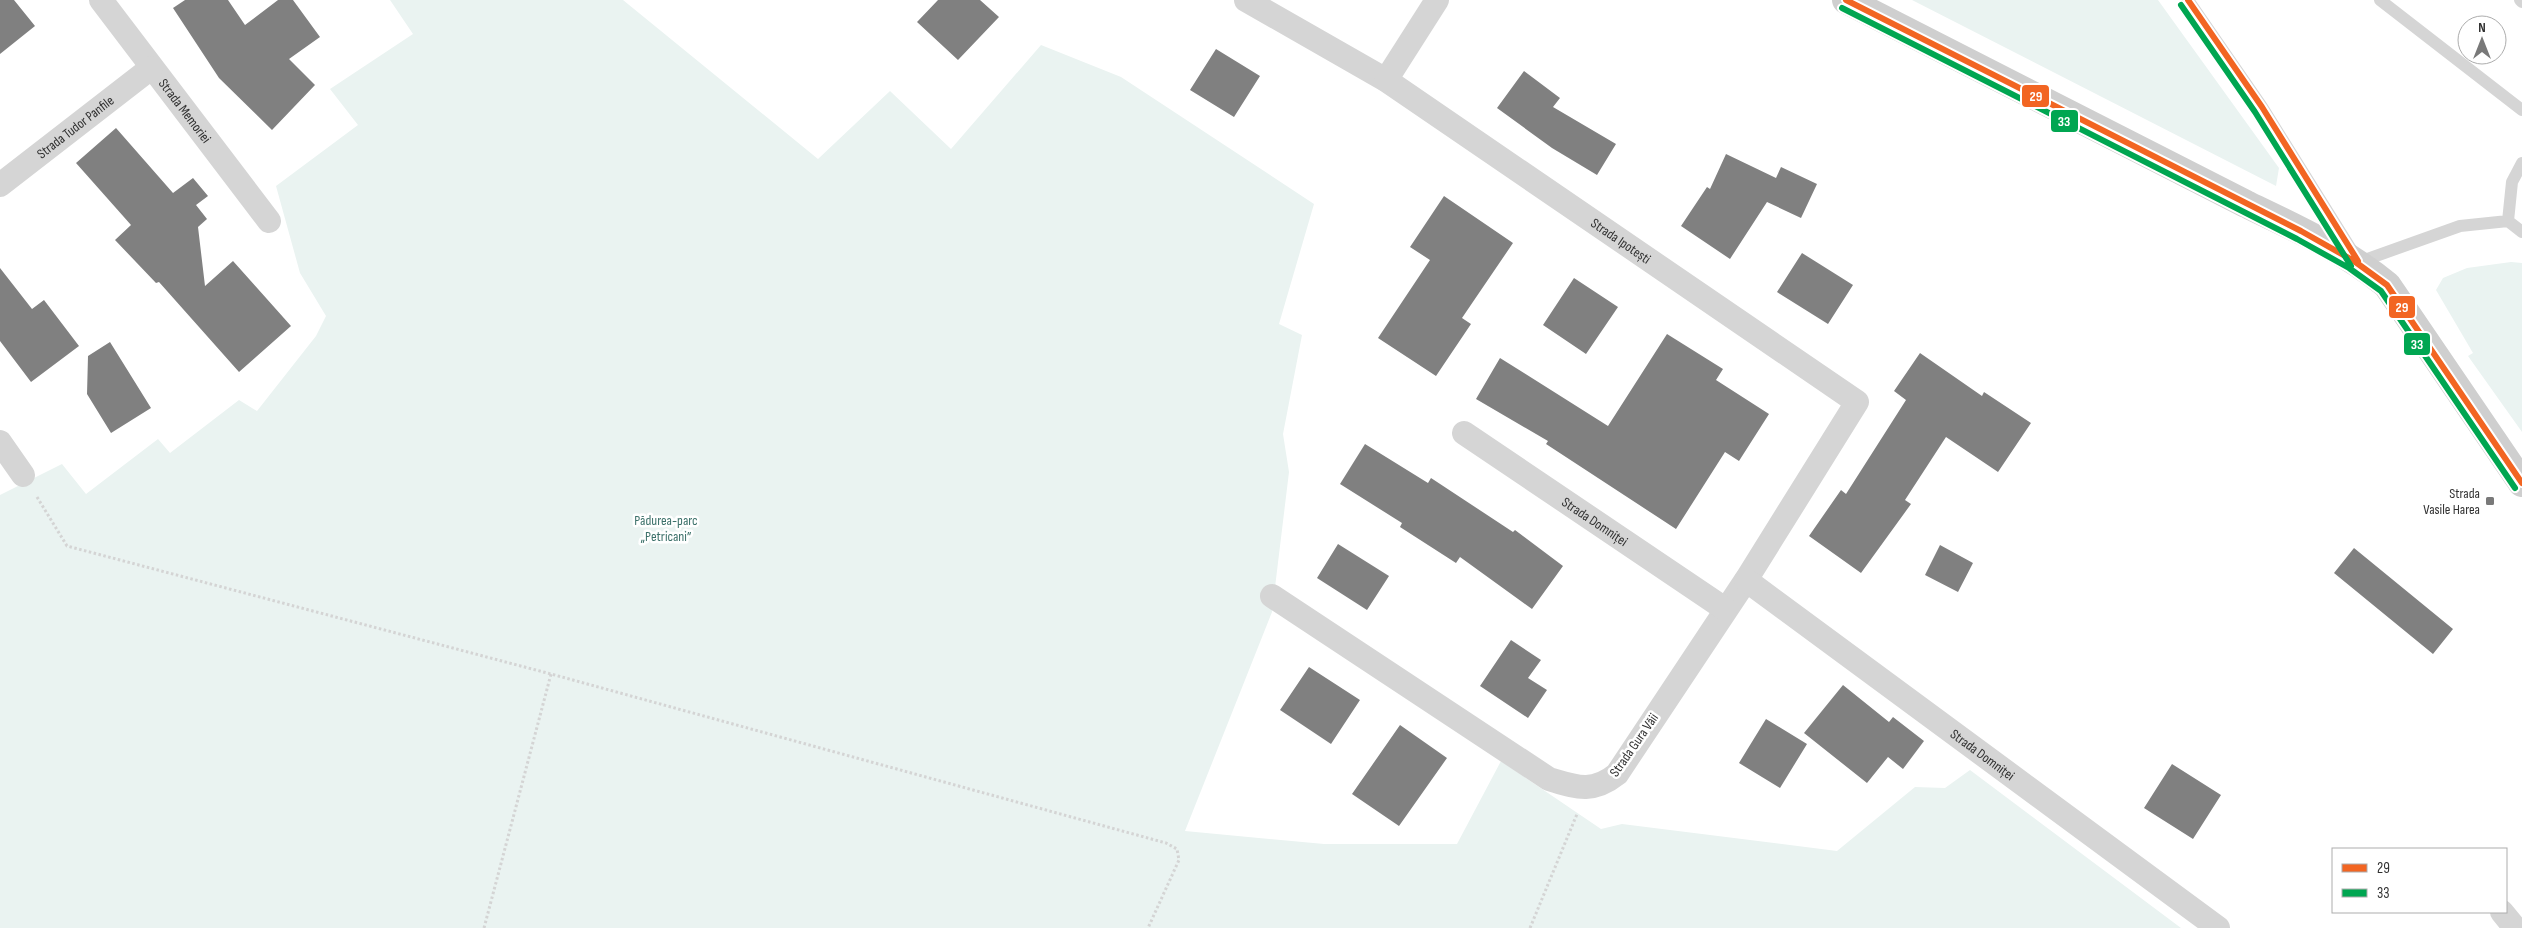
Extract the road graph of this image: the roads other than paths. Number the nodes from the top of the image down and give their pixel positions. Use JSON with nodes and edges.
{"nodes":[{"id":1,"x":1246,"y":0,"type":"edge"},
{"id":2,"x":1437,"y":0,"type":"edge"},
{"id":3,"x":1846,"y":0,"type":"edge"},
{"id":4,"x":2188,"y":0,"type":"edge"},
{"id":5,"x":2380,"y":0,"type":"edge"},
{"id":6,"x":113,"y":4,"type":"edge"},
{"id":7,"x":151,"y":68,"type":"junction"},
{"id":8,"x":1386,"y":80,"type":"junction"},
{"id":9,"x":2522,"y":110,"type":"edge"},
{"id":10,"x":2522,"y":163,"type":"edge"},
{"id":11,"x":0,"y":185,"type":"edge"},
{"id":12,"x":269,"y":221,"type":"dead end"},
{"id":13,"x":2508,"y":221,"type":"junction"},
{"id":14,"x":2522,"y":232,"type":"edge"},
{"id":15,"x":2359,"y":262,"type":"junction"},
{"id":16,"x":1857,"y":402,"type":"joint"},
{"id":17,"x":1464,"y":433,"type":"dead end"},
{"id":18,"x":0,"y":442,"type":"edge"},
{"id":19,"x":23,"y":475,"type":"road end"},
{"id":20,"x":2522,"y":483,"type":"edge"},
{"id":21,"x":1746,"y":580,"type":"junction"},
{"id":22,"x":1272,"y":596,"type":"dead end"},
{"id":23,"x":1725,"y":609,"type":"junction"},
{"id":24,"x":2503,"y":913,"type":"edge"},
{"id":25,"x":2218,"y":928,"type":"edge"},
{"id":26,"x":2515,"y":928,"type":"edge"}],
"edges":[{"from":1,"to":8,"type":"street","name":"Strada Ipotești"},
{"from":2,"to":8,"type":"street"},
{"from":3,"to":15,"type":"main road"},
{"from":4,"to":15,"type":"lane"},
{"from":5,"to":9,"type":"lane"},
{"from":6,"to":7,"type":"street","name":"Strada Memoriei"},
{"from":7,"to":11,"type":"street","name":"Strada Tudor Panfile"},
{"from":7,"to":12,"type":"street","name":"Strada Memoriei"},
{"from":8,"to":16,"type":"street","name":"Strada Ipotești"},
{"from":10,"to":13,"type":"lane"},
{"from":13,"to":14,"type":"lane"},
{"from":13,"to":15,"type":"lane"},
{"from":15,"to":20,"type":"main road"},
{"from":16,"to":21,"type":"street","name":"Strada Gura Văii"},
{"from":17,"to":23,"type":"street","name":"Strada Domniței"},
{"from":18,"to":19,"type":"street"},
{"from":21,"to":23,"type":"street","name":"Strada Gura Văii"},
{"from":21,"to":25,"type":"street","name":"Strada Domniței"},
{"from":22,"to":23,"type":"street","name":"Strada Gura Văii"},
{"from":24,"to":26,"type":"street"}]}
